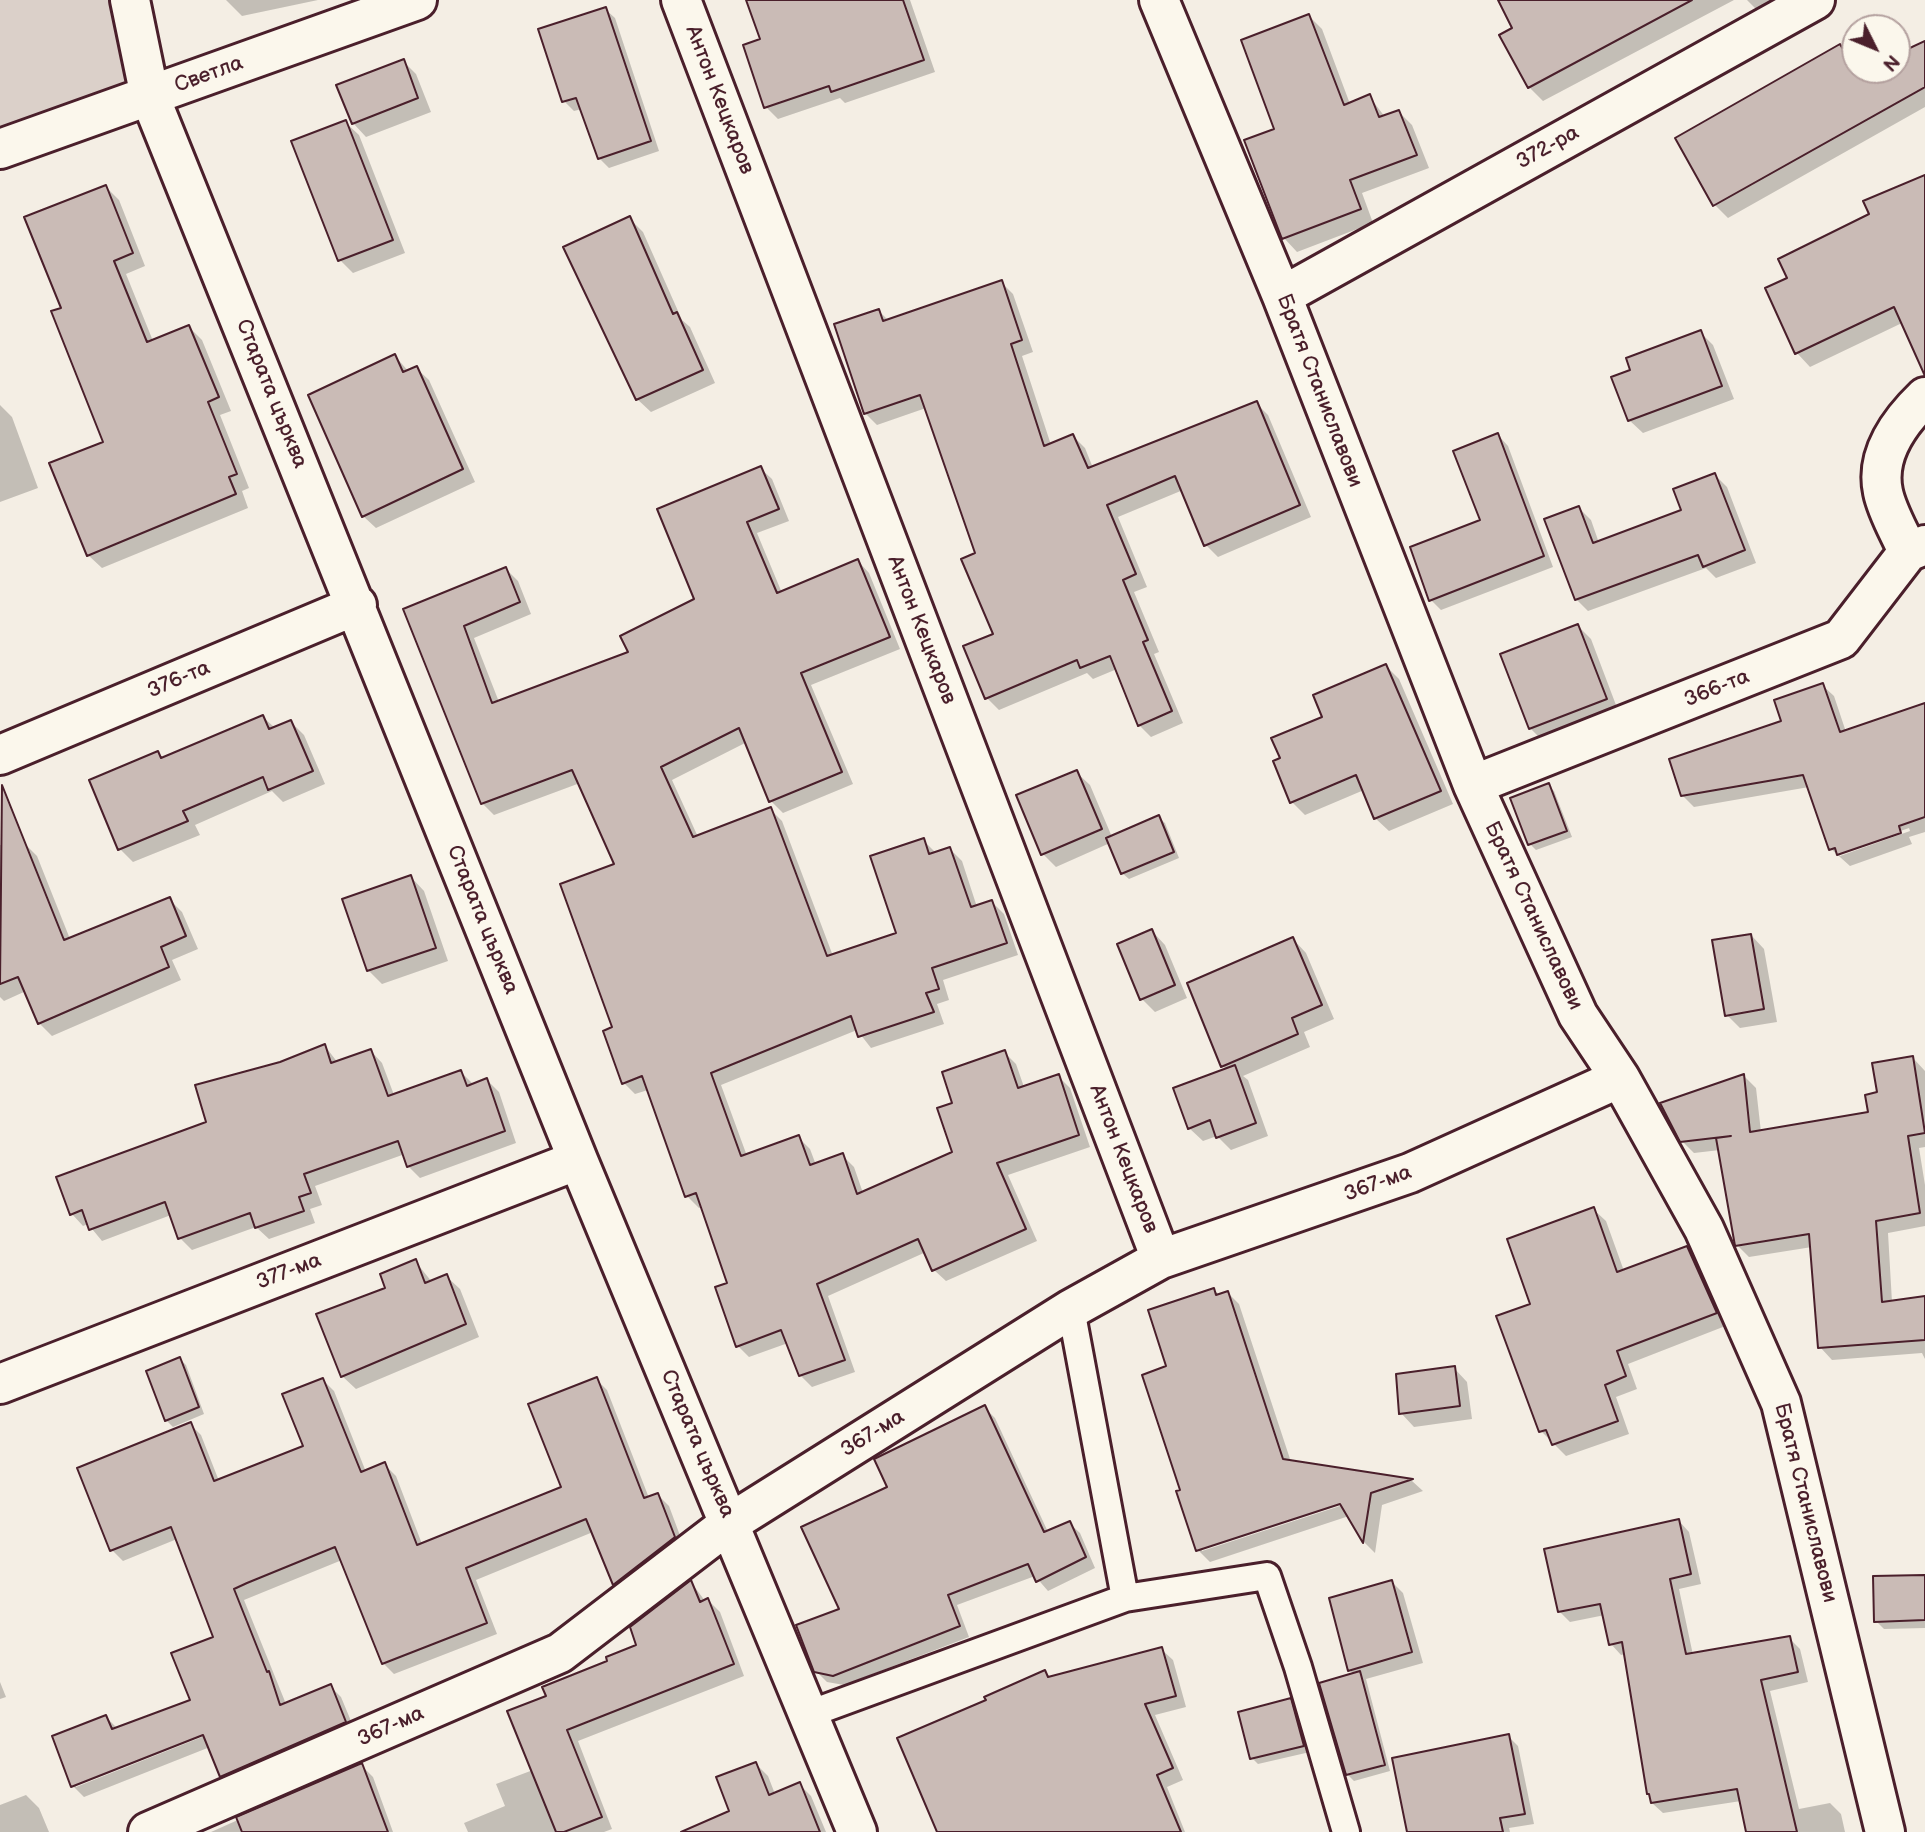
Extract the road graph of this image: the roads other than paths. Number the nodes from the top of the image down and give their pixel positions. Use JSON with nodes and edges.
{"nodes":[{"id":1,"x":130,"y":0,"type":"edge"},
{"id":2,"x":417,"y":0,"type":"edge"},
{"id":3,"x":681,"y":0,"type":"edge"},
{"id":4,"x":1159,"y":0,"type":"edge"},
{"id":5,"x":1815,"y":0,"type":"edge"},
{"id":6,"x":150,"y":97,"type":"junction"},
{"id":7,"x":0,"y":149,"type":"edge"},
{"id":8,"x":1282,"y":296,"type":"junction"},
{"id":9,"x":1925,"y":397,"type":"edge"},
{"id":10,"x":1916,"y":549,"type":"edge"},
{"id":11,"x":357,"y":605,"type":"junction"},
{"id":12,"x":0,"y":755,"type":"edge"},
{"id":13,"x":1473,"y":785,"type":"junction"},
{"id":14,"x":1620,"y":1078,"type":"junction"},
{"id":15,"x":578,"y":1160,"type":"junction"},
{"id":16,"x":1161,"y":1259,"type":"junction"},
{"id":17,"x":1071,"y":1309,"type":"junction"},
{"id":18,"x":0,"y":1384,"type":"edge"},
{"id":19,"x":730,"y":1523,"type":"junction"},
{"id":20,"x":1125,"y":1598,"type":"junction"},
{"id":21,"x":809,"y":1714,"type":"junction"},
{"id":22,"x":148,"y":1832,"type":"edge"},
{"id":23,"x":858,"y":1832,"type":"edge"},
{"id":24,"x":1346,"y":1832,"type":"edge"},
{"id":25,"x":1885,"y":1832,"type":"edge"}],
"edges":[{"from":1,"to":6,"type":"street","name":"Старата църква"},
{"from":2,"to":6,"type":"street","name":"Светла"},
{"from":3,"to":16,"type":"street","name":"Антон Кецкаров"},
{"from":4,"to":8,"type":"street","name":"Братя Станиславови"},
{"from":5,"to":8,"type":"street","name":"372-ра"},
{"from":6,"to":7,"type":"street","name":"Светла"},
{"from":6,"to":11,"type":"street","name":"Старата църква"},
{"from":8,"to":13,"type":"street","name":"Братя Станиславови"},
{"from":9,"to":10,"type":"street"},
{"from":10,"to":13,"type":"street","name":"366-та"},
{"from":11,"to":12,"type":"street","name":"376-та"},
{"from":11,"to":15,"type":"street","name":"Старата църква"},
{"from":13,"to":14,"type":"street","name":"Братя Станиславови"},
{"from":14,"to":16,"type":"street","name":"367-ма"},
{"from":14,"to":25,"type":"street","name":"Братя Станиславови"},
{"from":15,"to":18,"type":"street","name":"377-ма"},
{"from":15,"to":19,"type":"street","name":"Старата църква"},
{"from":16,"to":17,"type":"street","name":"367-ма"},
{"from":17,"to":19,"type":"street","name":"367-ма"},
{"from":17,"to":20,"type":"lane"},
{"from":19,"to":21,"type":"street","name":"Старата църква"},
{"from":19,"to":22,"type":"street","name":"367-ма"},
{"from":20,"to":21,"type":"lane"},
{"from":20,"to":24,"type":"lane"},
{"from":21,"to":23,"type":"street","name":"Старата църква"}]}
